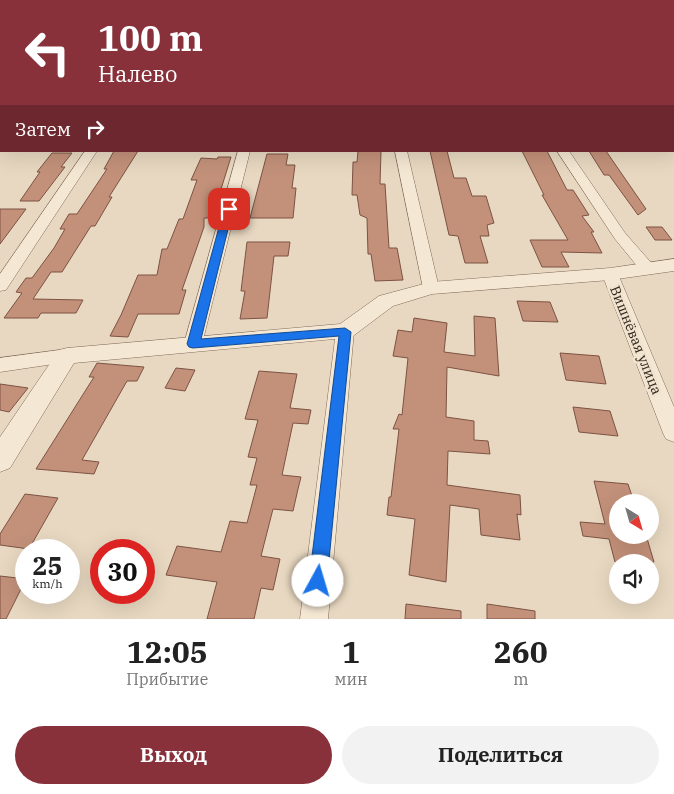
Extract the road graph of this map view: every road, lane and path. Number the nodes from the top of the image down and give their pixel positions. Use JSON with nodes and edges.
{"nodes":[{"id":1,"x":89,"y":152,"type":"edge"},
{"id":2,"x":244,"y":152,"type":"edge"},
{"id":3,"x":401,"y":152,"type":"edge"},
{"id":4,"x":564,"y":152,"type":"edge"},
{"id":5,"x":674,"y":265,"type":"edge"},
{"id":6,"x":648,"y":269,"type":"junction"},
{"id":7,"x":610,"y":274,"type":"junction"},
{"id":8,"x":0,"y":286,"type":"edge"},
{"id":9,"x":431,"y":288,"type":"junction"},
{"id":10,"x":345,"y":332,"type":"junction"},
{"id":11,"x":193,"y":344,"type":"junction"},
{"id":12,"x":67,"y":356,"type":"junction"},
{"id":13,"x":0,"y":365,"type":"edge"},
{"id":14,"x":674,"y":433,"type":"edge"},
{"id":15,"x":0,"y":460,"type":"edge"},
{"id":16,"x":314,"y":619,"type":"edge"}],
"edges":[{"from":1,"to":8,"type":"street"},
{"from":2,"to":11,"type":"street"},
{"from":3,"to":9,"type":"street"},
{"from":4,"to":6,"type":"street"},
{"from":5,"to":6,"type":"street"},
{"from":6,"to":7,"type":"street"},
{"from":7,"to":9,"type":"street"},
{"from":7,"to":14,"type":"street","name":"Вишнёвая улица"},
{"from":9,"to":10,"type":"street"},
{"from":10,"to":11,"type":"street"},
{"from":10,"to":16,"type":"street"},
{"from":11,"to":12,"type":"street"},
{"from":12,"to":13,"type":"street"},
{"from":12,"to":15,"type":"street"}]}
